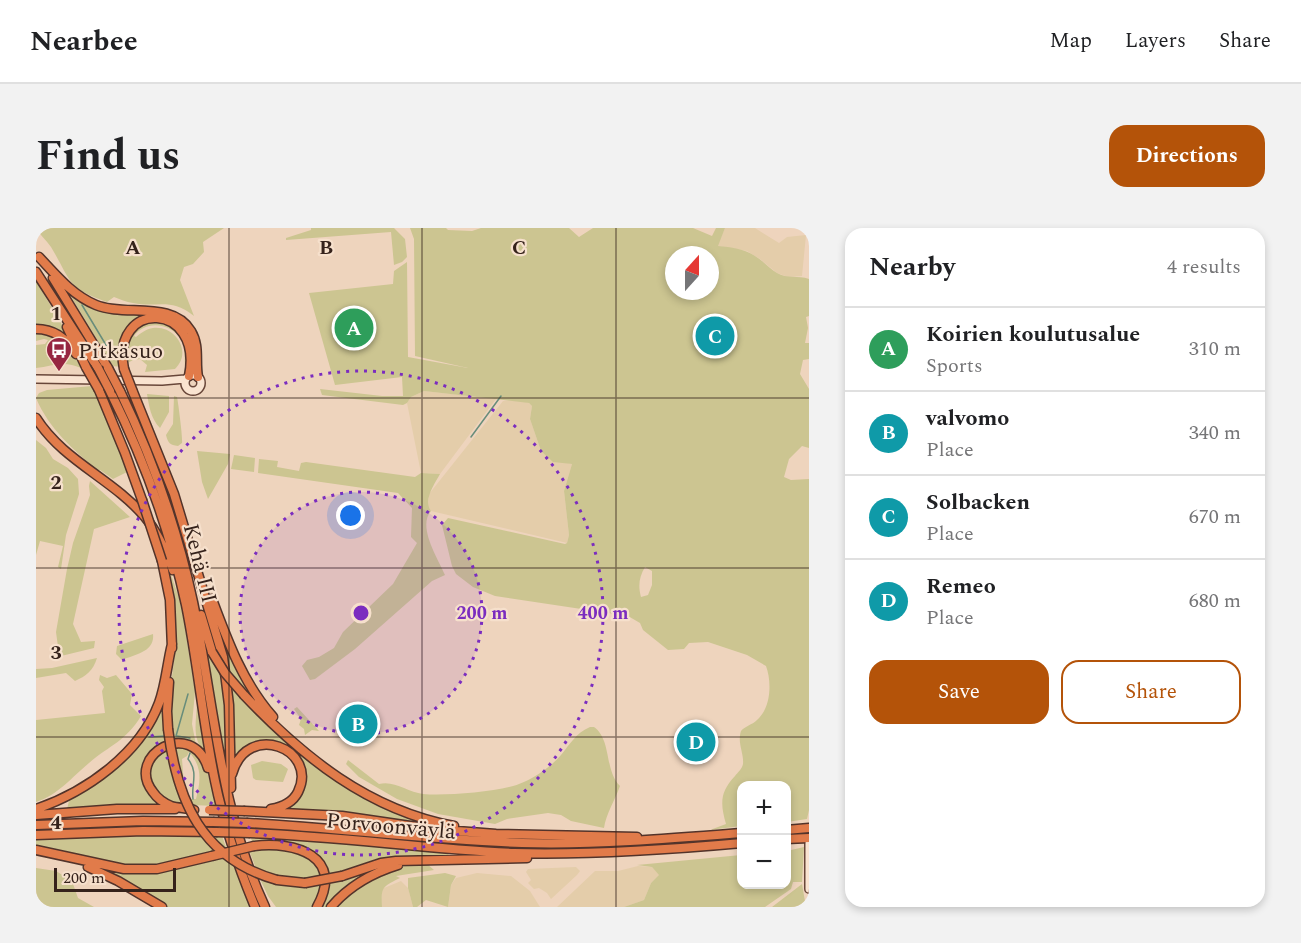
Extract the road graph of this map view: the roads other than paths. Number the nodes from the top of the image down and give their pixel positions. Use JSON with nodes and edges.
{"nodes":[{"id":1,"x":37,"y":255,"type":"edge"},
{"id":2,"x":36,"y":272,"type":"edge"},
{"id":3,"x":36,"y":276,"type":"edge"},
{"id":4,"x":36,"y":329,"type":"edge"},
{"id":5,"x":86,"y":367,"type":"junction"},
{"id":6,"x":191,"y":377,"type":"junction"},
{"id":7,"x":36,"y":379,"type":"edge"},
{"id":8,"x":60,"y":379,"type":"junction"},
{"id":9,"x":162,"y":381,"type":"junction"},
{"id":10,"x":36,"y":384,"type":"edge"},
{"id":11,"x":186,"y":388,"type":"junction"},
{"id":12,"x":36,"y":418,"type":"edge"},
{"id":13,"x":180,"y":546,"type":"junction"},
{"id":14,"x":193,"y":555,"type":"junction"},
{"id":15,"x":185,"y":604,"type":"junction"},
{"id":16,"x":172,"y":644,"type":"junction"},
{"id":17,"x":320,"y":765,"type":"junction"},
{"id":18,"x":215,"y":781,"type":"junction"},
{"id":19,"x":230,"y":783,"type":"junction"},
{"id":20,"x":36,"y":809,"type":"edge"},
{"id":21,"x":194,"y":810,"type":"junction"},
{"id":22,"x":245,"y":811,"type":"junction"},
{"id":23,"x":36,"y":815,"type":"edge"},
{"id":24,"x":233,"y":818,"type":"junction"},
{"id":25,"x":36,"y":825,"type":"edge"},
{"id":26,"x":809,"y":828,"type":"edge"},
{"id":27,"x":791,"y":830,"type":"edge"},
{"id":28,"x":737,"y":833,"type":"edge"},
{"id":29,"x":496,"y":834,"type":"junction"},
{"id":30,"x":36,"y":835,"type":"edge"},
{"id":31,"x":679,"y":838,"type":"junction"},
{"id":32,"x":809,"y":838,"type":"edge"},
{"id":33,"x":791,"y":840,"type":"edge"},
{"id":34,"x":737,"y":843,"type":"edge"},
{"id":35,"x":809,"y":843,"type":"edge"},
{"id":36,"x":41,"y":851,"type":"edge"},
{"id":37,"x":621,"y":854,"type":"junction"},
{"id":38,"x":451,"y":859,"type":"junction"},
{"id":39,"x":251,"y":873,"type":"junction"},
{"id":40,"x":809,"y":889,"type":"edge"},
{"id":41,"x":162,"y":907,"type":"edge"},
{"id":42,"x":255,"y":907,"type":"edge"},
{"id":43,"x":265,"y":907,"type":"edge"},
{"id":44,"x":272,"y":907,"type":"edge"},
{"id":45,"x":317,"y":907,"type":"edge"},
{"id":46,"x":331,"y":907,"type":"edge"}],
"edges":[{"from":1,"to":6,"type":"highway"},
{"from":1,"to":13,"type":"highway","name":"Kehä III","bridge":true},
{"from":2,"to":15,"type":"highway","name":"Kehä III","bridge":true},
{"from":3,"to":5,"type":"highway"},
{"from":4,"to":5,"type":"highway"},
{"from":5,"to":16,"type":"highway","bridge":true},
{"from":6,"to":9,"type":"main road"},
{"from":6,"to":11,"type":"main road"},
{"from":6,"to":11,"type":"main road"},
{"from":6,"to":14,"type":"highway","bridge":true},
{"from":7,"to":8,"type":"main road"},
{"from":8,"to":9,"type":"main road"},
{"from":8,"to":10,"type":"main road"},
{"from":9,"to":11,"type":"main road"},
{"from":12,"to":15,"type":"highway"},
{"from":13,"to":17,"type":"highway","bridge":true},
{"from":13,"to":24,"type":"highway","name":"Kehä III"},
{"from":14,"to":17,"type":"highway"},
{"from":14,"to":19,"type":"highway"},
{"from":15,"to":18,"type":"highway","name":"Kehä III"},
{"from":16,"to":20,"type":"highway"},
{"from":16,"to":38,"type":"highway","bridge":true},
{"from":17,"to":29,"type":"highway"},
{"from":18,"to":21,"type":"highway"},
{"from":18,"to":42,"type":"highway","name":"Kehä III"},
{"from":19,"to":22,"type":"highway"},
{"from":19,"to":24,"type":"highway"},
{"from":21,"to":22,"type":"highway","bridge":true},
{"from":21,"to":23,"type":"highway"},
{"from":22,"to":29,"type":"highway"},
{"from":24,"to":39,"type":"highway","name":"Kehä III"},
{"from":25,"to":31,"type":"highway","name":"Porvoonväylä","bridge":true},
{"from":26,"to":27,"type":"highway"},
{"from":28,"to":31,"type":"highway","name":"Porvoonväylä"},
{"from":29,"to":31,"type":"highway"},
{"from":30,"to":37,"type":"highway","name":"Porvoonväylä","bridge":true},
{"from":32,"to":33,"type":"highway"},
{"from":34,"to":37,"type":"highway","name":"Porvoonväylä"},
{"from":35,"to":40,"type":"main road"},
{"from":36,"to":41,"type":"highway"},
{"from":36,"to":45,"type":"highway","bridge":true},
{"from":37,"to":38,"type":"highway"},
{"from":38,"to":46,"type":"highway"},
{"from":39,"to":43,"type":"highway","name":"Kehä III"},
{"from":39,"to":44,"type":"highway"}]}
